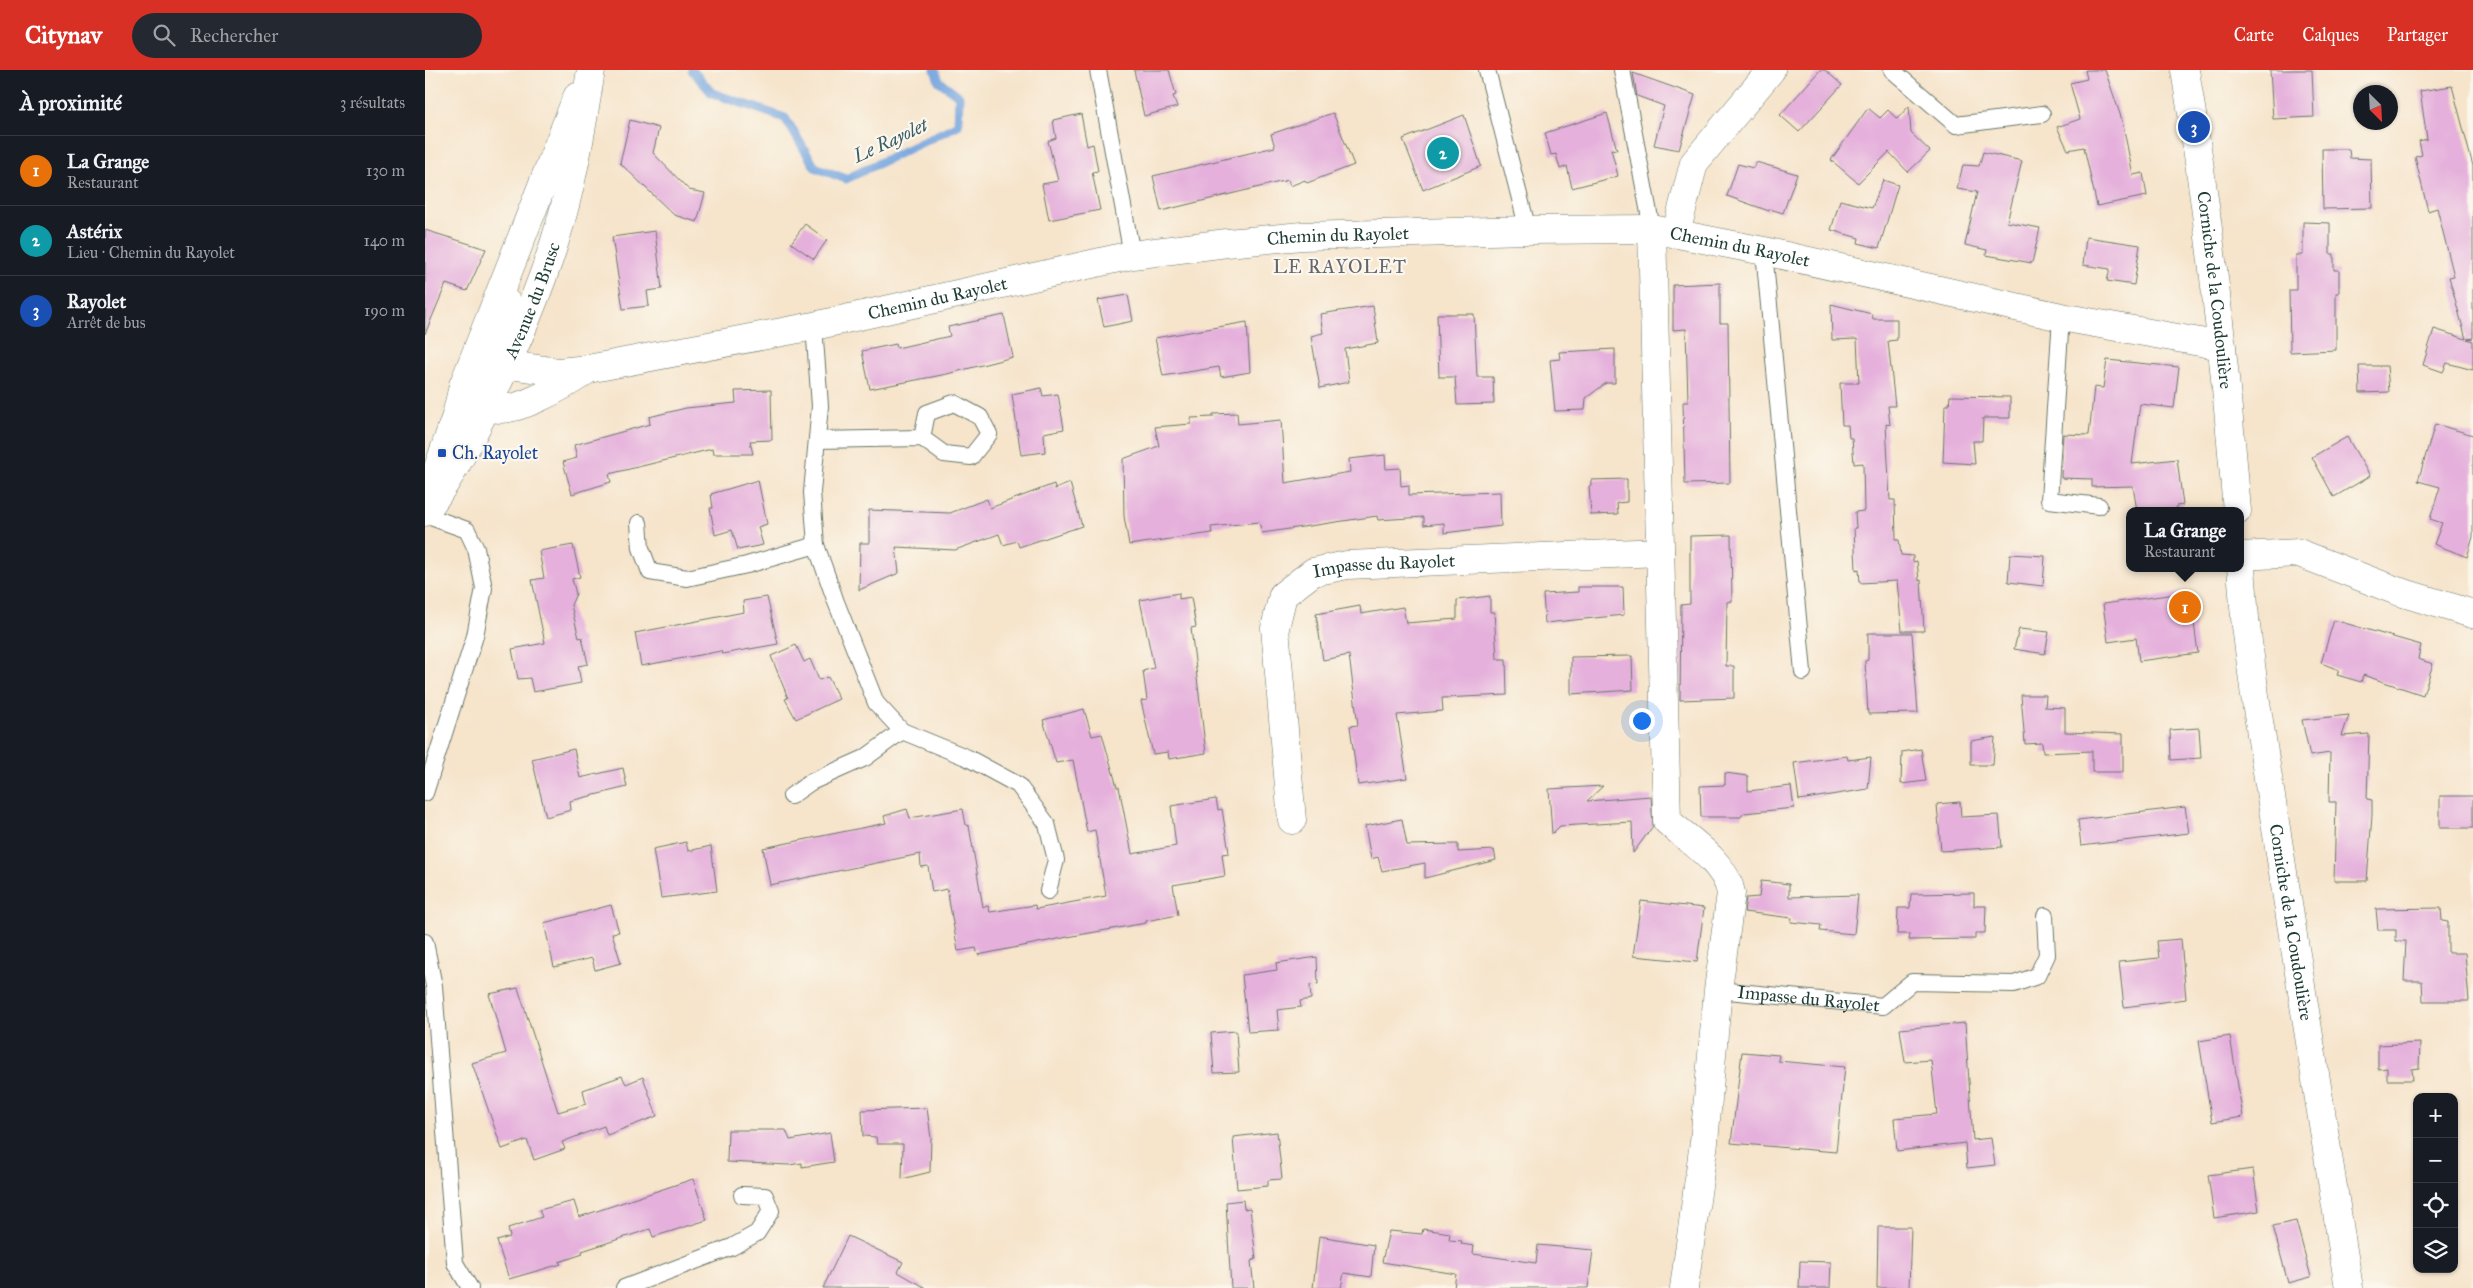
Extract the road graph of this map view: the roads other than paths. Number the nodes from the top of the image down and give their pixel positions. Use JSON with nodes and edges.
{"nodes":[{"id":1,"x":590,"y":70,"type":"edge"},
{"id":2,"x":1097,"y":70,"type":"edge"},
{"id":3,"x":1487,"y":70,"type":"edge"},
{"id":4,"x":1622,"y":70,"type":"edge"},
{"id":5,"x":1771,"y":70,"type":"edge"},
{"id":6,"x":1892,"y":70,"type":"edge"},
{"id":7,"x":2185,"y":70,"type":"edge"},
{"id":8,"x":2042,"y":114,"type":"dead end"},
{"id":9,"x":529,"y":219,"type":"junction"},
{"id":10,"x":1528,"y":230,"type":"junction"},
{"id":11,"x":1664,"y":231,"type":"junction"},
{"id":12,"x":1764,"y":251,"type":"junction"},
{"id":13,"x":1132,"y":256,"type":"junction"},
{"id":14,"x":2061,"y":317,"type":"junction"},
{"id":15,"x":814,"y":326,"type":"junction"},
{"id":16,"x":2223,"y":346,"type":"junction"},
{"id":17,"x":498,"y":363,"type":"junction"},
{"id":18,"x":588,"y":369,"type":"junction"},
{"id":19,"x":463,"y":386,"type":"junction"},
{"id":20,"x":487,"y":406,"type":"junction"},
{"id":21,"x":922,"y":438,"type":"dead end"},
{"id":22,"x":817,"y":440,"type":"junction"},
{"id":23,"x":2099,"y":506,"type":"dead end"},
{"id":24,"x":2237,"y":507,"type":"edge"},
{"id":25,"x":425,"y":512,"type":"edge"},
{"id":26,"x":639,"y":523,"type":"dead end"},
{"id":27,"x":816,"y":545,"type":"junction"},
{"id":28,"x":1660,"y":552,"type":"junction"},
{"id":29,"x":2244,"y":555,"type":"edge"},
{"id":30,"x":2241,"y":572,"type":"edge"},
{"id":31,"x":2473,"y":614,"type":"edge"},
{"id":32,"x":1803,"y":672,"type":"dead end"},
{"id":33,"x":902,"y":731,"type":"junction"},
{"id":34,"x":425,"y":792,"type":"edge"},
{"id":35,"x":791,"y":796,"type":"dead end"},
{"id":36,"x":1292,"y":820,"type":"dead end"},
{"id":37,"x":1048,"y":891,"type":"dead end"},
{"id":38,"x":2045,"y":916,"type":"dead end"},
{"id":39,"x":425,"y":942,"type":"edge"},
{"id":40,"x":1718,"y":990,"type":"junction"},
{"id":41,"x":742,"y":1195,"type":"dead end"},
{"id":42,"x":470,"y":1288,"type":"edge"},
{"id":43,"x":624,"y":1288,"type":"edge"},
{"id":44,"x":1685,"y":1288,"type":"edge"},
{"id":45,"x":2349,"y":1288,"type":"edge"}],
"edges":[{"from":1,"to":9,"type":"street","name":"Avenue du Brusc"},
{"from":1,"to":17,"type":"street","name":"Avenue du Brusc"},
{"from":2,"to":13,"type":"lane"},
{"from":3,"to":10,"type":"lane"},
{"from":4,"to":11,"type":"lane"},
{"from":5,"to":11,"type":"street","name":"Impasse du Rayolet"},
{"from":6,"to":8,"type":"lane"},
{"from":7,"to":16,"type":"street","name":"Corniche de la Coudoulière"},
{"from":9,"to":17,"type":"street"},
{"from":9,"to":19,"type":"street","name":"Avenue du Brusc"},
{"from":10,"to":11,"type":"street","name":"Chemin du Rayolet"},
{"from":10,"to":13,"type":"street","name":"Chemin du Rayolet"},
{"from":11,"to":12,"type":"street","name":"Chemin du Rayolet"},
{"from":11,"to":28,"type":"street","name":"Impasse du Rayolet"},
{"from":12,"to":14,"type":"street","name":"Chemin du Rayolet"},
{"from":12,"to":32,"type":"lane"},
{"from":13,"to":15,"type":"street","name":"Chemin du Rayolet"},
{"from":14,"to":16,"type":"street","name":"Chemin du Rayolet"},
{"from":14,"to":23,"type":"lane"},
{"from":15,"to":18,"type":"street","name":"Chemin du Rayolet"},
{"from":15,"to":22,"type":"lane"},
{"from":16,"to":24,"type":"street","name":"Corniche de la Coudoulière"},
{"from":17,"to":18,"type":"street","name":"Chemin du Rayolet"},
{"from":17,"to":19,"type":"street"},
{"from":17,"to":20,"type":"street","name":"Avenue du Brusc"},
{"from":18,"to":20,"type":"street"},
{"from":19,"to":25,"type":"street","name":"Avenue du Brusc"},
{"from":20,"to":25,"type":"street","name":"Avenue du Brusc"},
{"from":21,"to":22,"type":"lane"},
{"from":22,"to":27,"type":"lane"},
{"from":25,"to":34,"type":"lane"},
{"from":26,"to":27,"type":"lane"},
{"from":27,"to":33,"type":"lane"},
{"from":28,"to":36,"type":"street","name":"Impasse du Rayolet"},
{"from":28,"to":40,"type":"street","name":"Impasse du Rayolet"},
{"from":29,"to":31,"type":"street"},
{"from":30,"to":45,"type":"street","name":"Corniche de la Coudoulière"},
{"from":33,"to":35,"type":"lane"},
{"from":33,"to":37,"type":"lane"},
{"from":38,"to":40,"type":"lane","name":"Impasse du Rayolet"},
{"from":39,"to":42,"type":"lane"},
{"from":40,"to":44,"type":"street","name":"Impasse du Rayolet"},
{"from":41,"to":43,"type":"lane"}]}
